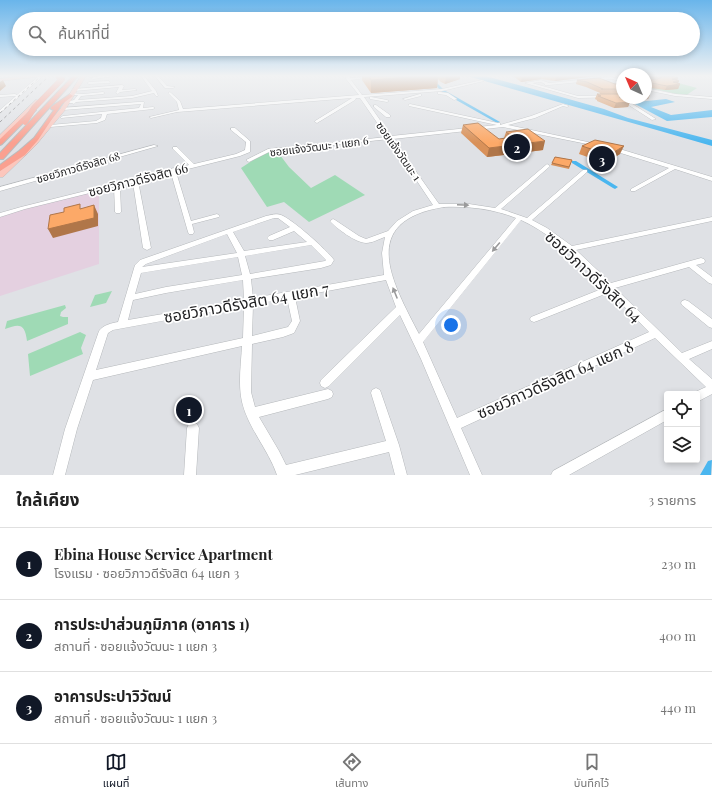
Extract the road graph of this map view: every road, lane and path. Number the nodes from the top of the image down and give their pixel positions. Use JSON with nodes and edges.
{"nodes":[{"id":1,"x":11,"y":98,"type":"edge"},
{"id":2,"x":15,"y":98,"type":"edge"},
{"id":3,"x":42,"y":98,"type":"edge"},
{"id":4,"x":42,"y":98,"type":"edge"},
{"id":5,"x":43,"y":98,"type":"edge"},
{"id":6,"x":48,"y":98,"type":"edge"},
{"id":7,"x":53,"y":98,"type":"edge"},
{"id":8,"x":54,"y":98,"type":"edge"},
{"id":9,"x":66,"y":98,"type":"edge"},
{"id":10,"x":67,"y":98,"type":"edge"},
{"id":11,"x":68,"y":98,"type":"edge"},
{"id":12,"x":72,"y":98,"type":"edge"},
{"id":13,"x":77,"y":98,"type":"edge"},
{"id":14,"x":115,"y":98,"type":"edge"},
{"id":15,"x":132,"y":98,"type":"edge"},
{"id":16,"x":175,"y":98,"type":"edge"},
{"id":17,"x":335,"y":98,"type":"edge"},
{"id":18,"x":356,"y":98,"type":"edge"},
{"id":19,"x":362,"y":98,"type":"edge"},
{"id":20,"x":372,"y":98,"type":"edge"},
{"id":21,"x":408,"y":98,"type":"edge"},
{"id":22,"x":405,"y":99,"type":"dead end"},
{"id":23,"x":75,"y":101,"type":"junction"},
{"id":24,"x":387,"y":101,"type":"dead end"},
{"id":25,"x":129,"y":104,"type":"junction"},
{"id":26,"x":631,"y":104,"type":"edge"},
{"id":27,"x":375,"y":106,"type":"dead end"},
{"id":28,"x":410,"y":106,"type":"dead end"},
{"id":29,"x":567,"y":106,"type":"dead end"},
{"id":30,"x":0,"y":107,"type":"edge"},
{"id":31,"x":231,"y":107,"type":"junction"},
{"id":32,"x":153,"y":108,"type":"dead end"},
{"id":33,"x":66,"y":109,"type":"junction"},
{"id":34,"x":141,"y":109,"type":"junction"},
{"id":35,"x":125,"y":111,"type":"junction"},
{"id":36,"x":181,"y":111,"type":"junction"},
{"id":37,"x":382,"y":111,"type":"junction"},
{"id":38,"x":0,"y":112,"type":"edge"},
{"id":39,"x":105,"y":113,"type":"junction"},
{"id":40,"x":225,"y":113,"type":"dead end"},
{"id":41,"x":372,"y":113,"type":"junction"},
{"id":42,"x":388,"y":116,"type":"dead end"},
{"id":43,"x":63,"y":117,"type":"junction"},
{"id":44,"x":151,"y":117,"type":"dead end"},
{"id":45,"x":654,"y":119,"type":"dead end"},
{"id":46,"x":25,"y":122,"type":"junction"},
{"id":47,"x":317,"y":122,"type":"dead end"},
{"id":48,"x":57,"y":125,"type":"junction"},
{"id":49,"x":502,"y":125,"type":"junction"},
{"id":50,"x":51,"y":129,"type":"junction"},
{"id":51,"x":233,"y":130,"type":"dead end"},
{"id":52,"x":1,"y":138,"type":"edge"},
{"id":53,"x":390,"y":138,"type":"junction"},
{"id":54,"x":156,"y":146,"type":"dead end"},
{"id":55,"x":0,"y":147,"type":"edge"},
{"id":56,"x":175,"y":148,"type":"dead end"},
{"id":57,"x":0,"y":152,"type":"edge"},
{"id":58,"x":0,"y":157,"type":"edge"},
{"id":59,"x":250,"y":160,"type":"dead end"},
{"id":60,"x":0,"y":163,"type":"edge"},
{"id":61,"x":193,"y":166,"type":"junction"},
{"id":62,"x":547,"y":166,"type":"dead end"},
{"id":63,"x":675,"y":167,"type":"junction"},
{"id":64,"x":0,"y":168,"type":"edge"},
{"id":65,"x":173,"y":170,"type":"junction"},
{"id":66,"x":585,"y":170,"type":"dead end"},
{"id":67,"x":0,"y":175,"type":"edge"},
{"id":68,"x":712,"y":179,"type":"edge"},
{"id":69,"x":135,"y":180,"type":"junction"},
{"id":70,"x":117,"y":184,"type":"junction"},
{"id":71,"x":0,"y":189,"type":"edge"},
{"id":72,"x":633,"y":190,"type":"dead end"},
{"id":73,"x":437,"y":206,"type":"junction"},
{"id":74,"x":497,"y":209,"type":"junction"},
{"id":75,"x":118,"y":212,"type":"dead end"},
{"id":76,"x":0,"y":215,"type":"edge"},
{"id":77,"x":217,"y":216,"type":"dead end"},
{"id":78,"x":524,"y":218,"type":"junction"},
{"id":79,"x":712,"y":219,"type":"edge"},
{"id":80,"x":333,"y":221,"type":"dead end"},
{"id":81,"x":189,"y":223,"type":"junction"},
{"id":82,"x":295,"y":228,"type":"junction"},
{"id":83,"x":229,"y":231,"type":"junction"},
{"id":84,"x":191,"y":232,"type":"dead end"},
{"id":85,"x":391,"y":232,"type":"junction"},
{"id":86,"x":271,"y":238,"type":"dead end"},
{"id":87,"x":312,"y":243,"type":"junction"},
{"id":88,"x":146,"y":248,"type":"dead end"},
{"id":89,"x":571,"y":250,"type":"junction"},
{"id":90,"x":243,"y":255,"type":"junction"},
{"id":91,"x":701,"y":261,"type":"dead end"},
{"id":92,"x":690,"y":264,"type":"junction"},
{"id":93,"x":138,"y":271,"type":"junction"},
{"id":94,"x":247,"y":277,"type":"junction"},
{"id":95,"x":389,"y":277,"type":"junction"},
{"id":96,"x":712,"y":281,"type":"edge"},
{"id":97,"x":609,"y":288,"type":"junction"},
{"id":98,"x":290,"y":294,"type":"junction"},
{"id":99,"x":130,"y":298,"type":"junction"},
{"id":100,"x":249,"y":302,"type":"junction"},
{"id":101,"x":685,"y":303,"type":"dead end"},
{"id":102,"x":401,"y":308,"type":"junction"},
{"id":103,"x":534,"y":319,"type":"dead end"},
{"id":104,"x":712,"y":324,"type":"edge"},
{"id":105,"x":122,"y":325,"type":"junction"},
{"id":106,"x":656,"y":333,"type":"junction"},
{"id":107,"x":247,"y":341,"type":"junction"},
{"id":108,"x":418,"y":341,"type":"junction"},
{"id":109,"x":712,"y":345,"type":"edge"},
{"id":110,"x":681,"y":358,"type":"junction"},
{"id":111,"x":89,"y":376,"type":"junction"},
{"id":112,"x":325,"y":383,"type":"dead end"},
{"id":113,"x":712,"y":388,"type":"edge"},
{"id":114,"x":376,"y":393,"type":"dead end"},
{"id":115,"x":328,"y":394,"type":"dead end"},
{"id":116,"x":700,"y":395,"type":"edge"},
{"id":117,"x":252,"y":413,"type":"junction"},
{"id":118,"x":664,"y":416,"type":"edge"},
{"id":119,"x":454,"y":425,"type":"junction"},
{"id":120,"x":193,"y":428,"type":"dead end"},
{"id":121,"x":392,"y":445,"type":"junction"},
{"id":122,"x":283,"y":474,"type":"edge"},
{"id":123,"x":59,"y":475,"type":"edge"},
{"id":124,"x":190,"y":475,"type":"edge"},
{"id":125,"x":401,"y":475,"type":"edge"},
{"id":126,"x":476,"y":475,"type":"edge"},
{"id":127,"x":557,"y":475,"type":"edge"}],
"edges":[{"from":1,"to":30,"type":"street"},
{"from":2,"to":38,"type":"street"},
{"from":3,"to":52,"type":"highway"},
{"from":4,"to":52,"type":"main road"},
{"from":5,"to":46,"type":"highway","bridge":true},
{"from":6,"to":46,"type":"highway","bridge":true},
{"from":7,"to":57,"type":"highway"},
{"from":8,"to":58,"type":"highway"},
{"from":9,"to":60,"type":"highway"},
{"from":10,"to":64,"type":"highway"},
{"from":11,"to":33,"type":"main road"},
{"from":12,"to":23,"type":"street"},
{"from":13,"to":23,"type":"street"},
{"from":14,"to":23,"type":"street"},
{"from":15,"to":25,"type":"street"},
{"from":16,"to":36,"type":"street"},
{"from":17,"to":31,"type":"street"},
{"from":18,"to":47,"type":"street"},
{"from":19,"to":41,"type":"street","name":"ซอยแจ้งวัฒนะ 1"},
{"from":20,"to":24,"type":"street"},
{"from":21,"to":22,"type":"street"},
{"from":23,"to":33,"type":"street"},
{"from":25,"to":33,"type":"street"},
{"from":25,"to":34,"type":"street"},
{"from":25,"to":35,"type":"street"},
{"from":26,"to":45,"type":"street"},
{"from":27,"to":37,"type":"street"},
{"from":28,"to":49,"type":"street"},
{"from":29,"to":49,"type":"street"},
{"from":31,"to":36,"type":"street"},
{"from":31,"to":40,"type":"street"},
{"from":32,"to":34,"type":"street"},
{"from":33,"to":43,"type":"street"},
{"from":33,"to":50,"type":"main road"},
{"from":34,"to":35,"type":"street"},
{"from":35,"to":39,"type":"street"},
{"from":36,"to":44,"type":"street"},
{"from":37,"to":41,"type":"street"},
{"from":37,"to":42,"type":"street"},
{"from":39,"to":43,"type":"street"},
{"from":39,"to":48,"type":"street"},
{"from":41,"to":53,"type":"street","name":"ซอยแจ้งวัฒนะ 1"},
{"from":43,"to":48,"type":"street"},
{"from":46,"to":55,"type":"highway"},
{"from":48,"to":50,"type":"street"},
{"from":49,"to":53,"type":"street","name":"ซอยแจ้งวัฒนะ 1 แยก 6"},
{"from":49,"to":63,"type":"street"},
{"from":50,"to":67,"type":"main road"},
{"from":51,"to":61,"type":"street","name":"ซอยวิภาวดีรังสิต 66"},
{"from":53,"to":59,"type":"street","name":"ซอยแจ้งวัฒนะ 1 แยก 6"},
{"from":53,"to":73,"type":"street","name":"ซอยแจ้งวัฒนะ 1"},
{"from":54,"to":71,"type":"street","name":"ซอยวิภาวดีรังสิต 68"},
{"from":56,"to":61,"type":"street"},
{"from":61,"to":65,"type":"street","name":"ซอยวิภาวดีรังสิต 66"},
{"from":62,"to":74,"type":"street"},
{"from":63,"to":68,"type":"street"},
{"from":63,"to":72,"type":"street"},
{"from":65,"to":69,"type":"street","name":"ซอยวิภาวดีรังสิต 66"},
{"from":65,"to":81,"type":"street"},
{"from":66,"to":78,"type":"street"},
{"from":69,"to":70,"type":"street","name":"ซอยวิภาวดีรังสิต 66"},
{"from":69,"to":88,"type":"street"},
{"from":70,"to":75,"type":"street"},
{"from":70,"to":76,"type":"street","name":"ซอยวิภาวดีรังสิต 66"},
{"from":73,"to":74,"type":"street","name":"ซอยวิภาวดีรังสิต 64","one_way":true},
{"from":73,"to":85,"type":"street","name":"ซอยวิภาวดีรังสิต 64"},
{"from":74,"to":78,"type":"street","name":"ซอยวิภาวดีรังสิต 64"},
{"from":77,"to":81,"type":"street"},
{"from":78,"to":89,"type":"street","name":"ซอยวิภาวดีรังสิต 64"},
{"from":78,"to":108,"type":"street","one_way":true},
{"from":79,"to":89,"type":"street"},
{"from":80,"to":85,"type":"street"},
{"from":81,"to":84,"type":"street"},
{"from":82,"to":83,"type":"street"},
{"from":82,"to":86,"type":"street"},
{"from":82,"to":87,"type":"street"},
{"from":83,"to":90,"type":"street"},
{"from":83,"to":93,"type":"street"},
{"from":85,"to":95,"type":"street","name":"ซอยวิภาวดีรังสิต 64"},
{"from":87,"to":90,"type":"street"},
{"from":87,"to":94,"type":"street"},
{"from":89,"to":97,"type":"street","name":"ซอยวิภาวดีรังสิต 64"},
{"from":90,"to":93,"type":"street"},
{"from":90,"to":94,"type":"street"},
{"from":91,"to":92,"type":"street"},
{"from":92,"to":96,"type":"street"},
{"from":92,"to":97,"type":"street"},
{"from":93,"to":99,"type":"street"},
{"from":94,"to":99,"type":"street"},
{"from":94,"to":100,"type":"street"},
{"from":95,"to":98,"type":"street","name":"ซอยวิภาวดีรังสิต 64 แยก 7"},
{"from":102,"to":95,"type":"street","name":"ซอยวิภาวดีรังสิต 64","one_way":true},
{"from":97,"to":103,"type":"street"},
{"from":97,"to":106,"type":"street","name":"ซอยวิภาวดีรังสิต 64"},
{"from":98,"to":100,"type":"street","name":"ซอยวิภาวดีรังสิต 64 แยก 7"},
{"from":98,"to":107,"type":"street"},
{"from":99,"to":105,"type":"street"},
{"from":100,"to":105,"type":"street","name":"ซอยวิภาวดีรังสิต 64 แยก 7"},
{"from":100,"to":107,"type":"street"},
{"from":101,"to":104,"type":"street"},
{"from":102,"to":108,"type":"street","name":"ซอยวิภาวดีรังสิต 64"},
{"from":102,"to":112,"type":"street"},
{"from":105,"to":111,"type":"street","name":"ซอยวิภาวดีรังสิต 64 แยก 7"},
{"from":106,"to":110,"type":"street","name":"ซอยวิภาวดีรังสิต 64"},
{"from":106,"to":119,"type":"street","name":"ซอยวิภาวดีรังสิต 64 แยก 8"},
{"from":107,"to":111,"type":"street"},
{"from":107,"to":117,"type":"street"},
{"from":108,"to":119,"type":"street","name":"ซอยวิภาวดีรังสิต 64"},
{"from":109,"to":110,"type":"street"},
{"from":110,"to":113,"type":"street","name":"ซอยวิภาวดีรังสิต 64"},
{"from":111,"to":123,"type":"street"},
{"from":113,"to":116,"type":"street"},
{"from":114,"to":121,"type":"street"},
{"from":115,"to":117,"type":"street"},
{"from":117,"to":122,"type":"street"},
{"from":118,"to":127,"type":"street"},
{"from":119,"to":126,"type":"street","name":"ซอยวิภาวดีรังสิต 64"},
{"from":120,"to":124,"type":"street"},
{"from":121,"to":122,"type":"street"},
{"from":121,"to":125,"type":"street"}]}
